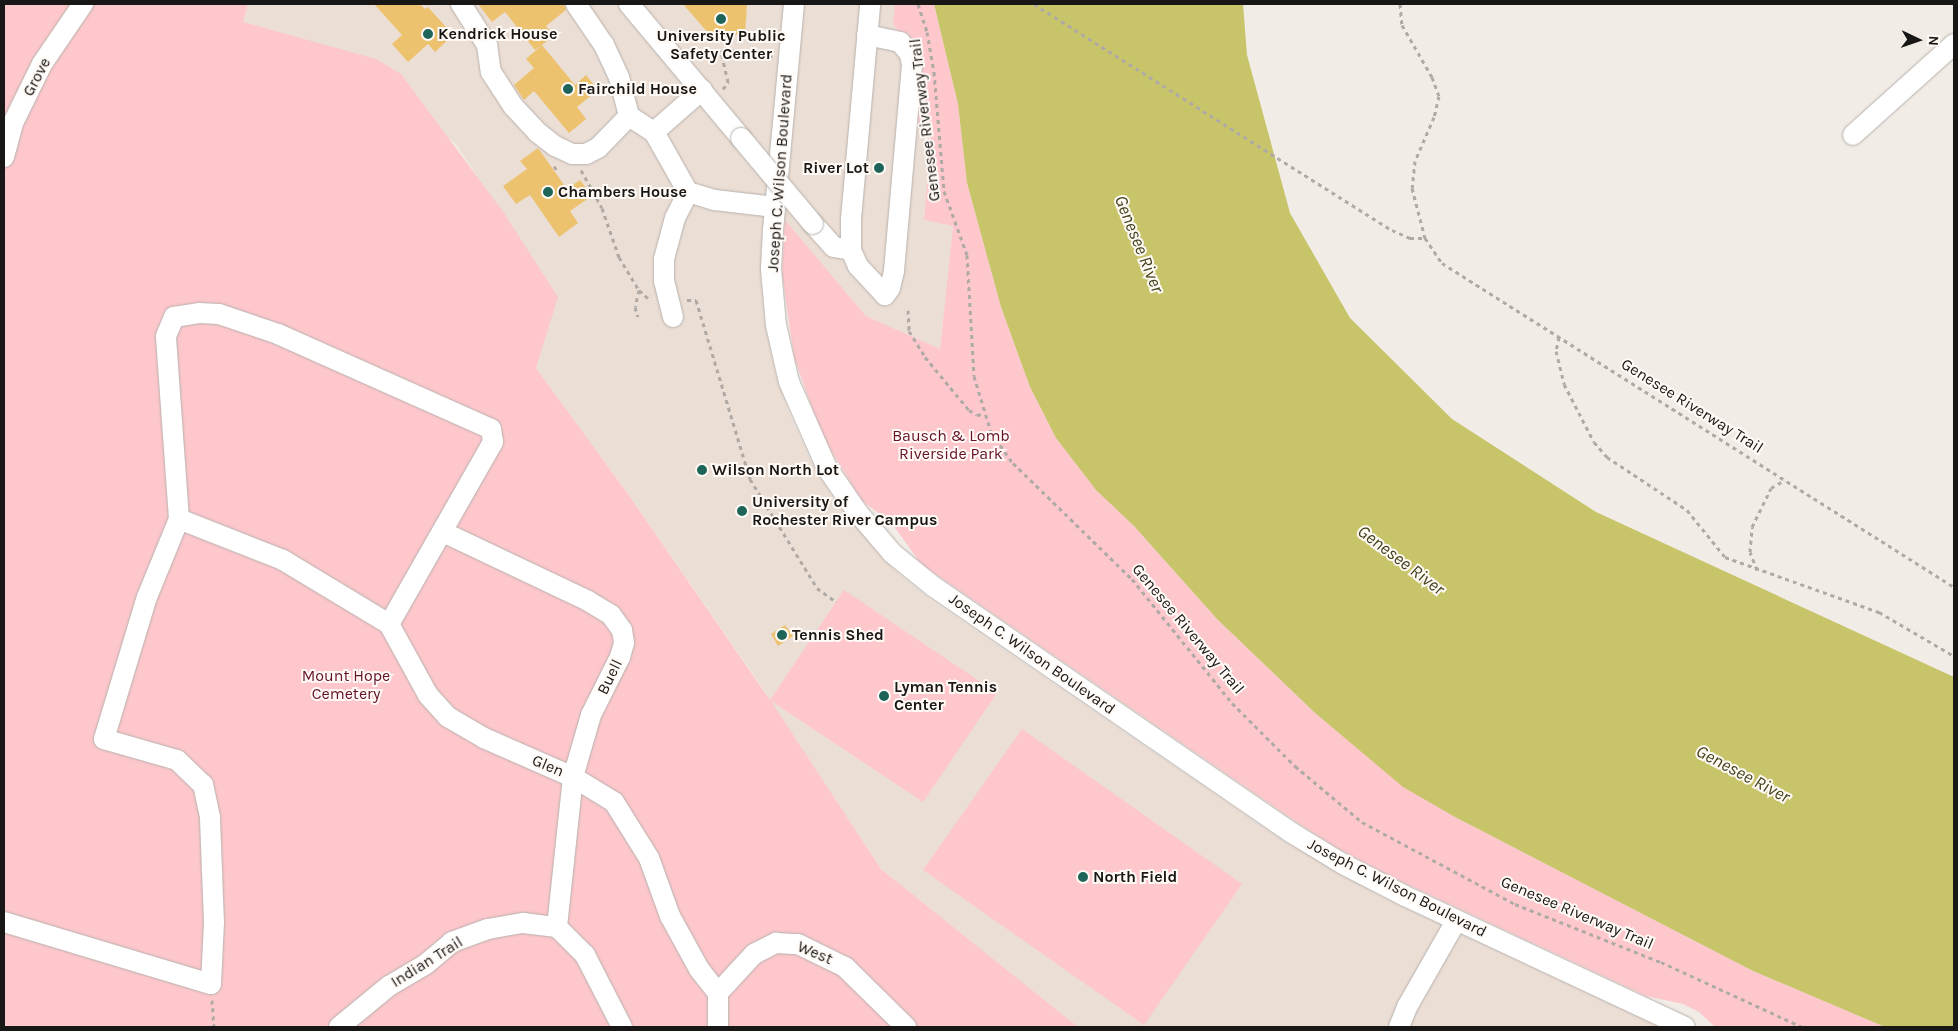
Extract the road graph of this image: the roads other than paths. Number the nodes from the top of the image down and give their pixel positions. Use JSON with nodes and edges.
{"nodes":[{"id":1,"x":83,"y":4,"type":"edge"},
{"id":2,"x":461,"y":4,"type":"edge"},
{"id":3,"x":576,"y":4,"type":"edge"},
{"id":4,"x":629,"y":4,"type":"edge"},
{"id":5,"x":794,"y":4,"type":"edge"},
{"id":6,"x":870,"y":4,"type":"edge"},
{"id":7,"x":867,"y":35,"type":"junction"},
{"id":8,"x":1954,"y":44,"type":"edge"},
{"id":9,"x":706,"y":95,"type":"junction"},
{"id":10,"x":629,"y":116,"type":"junction"},
{"id":11,"x":654,"y":132,"type":"junction"},
{"id":12,"x":1853,"y":136,"type":"dead end"},
{"id":13,"x":4,"y":157,"type":"edge"},
{"id":14,"x":688,"y":192,"type":"junction"},
{"id":15,"x":775,"y":207,"type":"junction"},
{"id":16,"x":852,"y":250,"type":"junction"},
{"id":17,"x":672,"y":311,"type":"road end"},
{"id":18,"x":179,"y":519,"type":"junction"},
{"id":19,"x":443,"y":532,"type":"junction"},
{"id":20,"x":389,"y":624,"type":"junction"},
{"id":21,"x":573,"y":777,"type":"junction"},
{"id":22,"x":1456,"y":920,"type":"junction"},
{"id":23,"x":4,"y":922,"type":"edge"},
{"id":24,"x":557,"y":927,"type":"junction"},
{"id":25,"x":718,"y":993,"type":"junction"},
{"id":26,"x":338,"y":1027,"type":"edge"},
{"id":27,"x":622,"y":1027,"type":"edge"},
{"id":28,"x":718,"y":1027,"type":"edge"},
{"id":29,"x":906,"y":1027,"type":"edge"},
{"id":30,"x":1399,"y":1027,"type":"edge"},
{"id":31,"x":1685,"y":1027,"type":"edge"}],
"edges":[{"from":1,"to":13,"type":"street","name":"Grove"},
{"from":2,"to":10,"type":"street"},
{"from":3,"to":10,"type":"street"},
{"from":4,"to":9,"type":"street"},
{"from":5,"to":15,"type":"street","name":"Joseph C. Wilson Boulevard"},
{"from":6,"to":7,"type":"street"},
{"from":7,"to":16,"type":"street"},
{"from":7,"to":16,"type":"street"},
{"from":8,"to":12,"type":"street"},
{"from":9,"to":11,"type":"street"},
{"from":9,"to":16,"type":"street","bridge":true},
{"from":10,"to":11,"type":"street"},
{"from":11,"to":14,"type":"street"},
{"from":14,"to":15,"type":"street"},
{"from":14,"to":17,"type":"street"},
{"from":15,"to":22,"type":"street","name":"Joseph C. Wilson Boulevard"},
{"from":18,"to":19,"type":"street"},
{"from":18,"to":20,"type":"street"},
{"from":18,"to":23,"type":"street"},
{"from":19,"to":20,"type":"street"},
{"from":19,"to":21,"type":"street","name":"Buell"},
{"from":20,"to":21,"type":"street","name":"Glen"},
{"from":21,"to":24,"type":"street","name":"Buell"},
{"from":21,"to":25,"type":"street","name":"Glen"},
{"from":22,"to":30,"type":"street"},
{"from":22,"to":31,"type":"street","name":"Joseph C. Wilson Boulevard"},
{"from":24,"to":26,"type":"street","name":"Indian Trail"},
{"from":24,"to":27,"type":"street"},
{"from":25,"to":28,"type":"street"},
{"from":25,"to":29,"type":"street","name":"West"}]}
